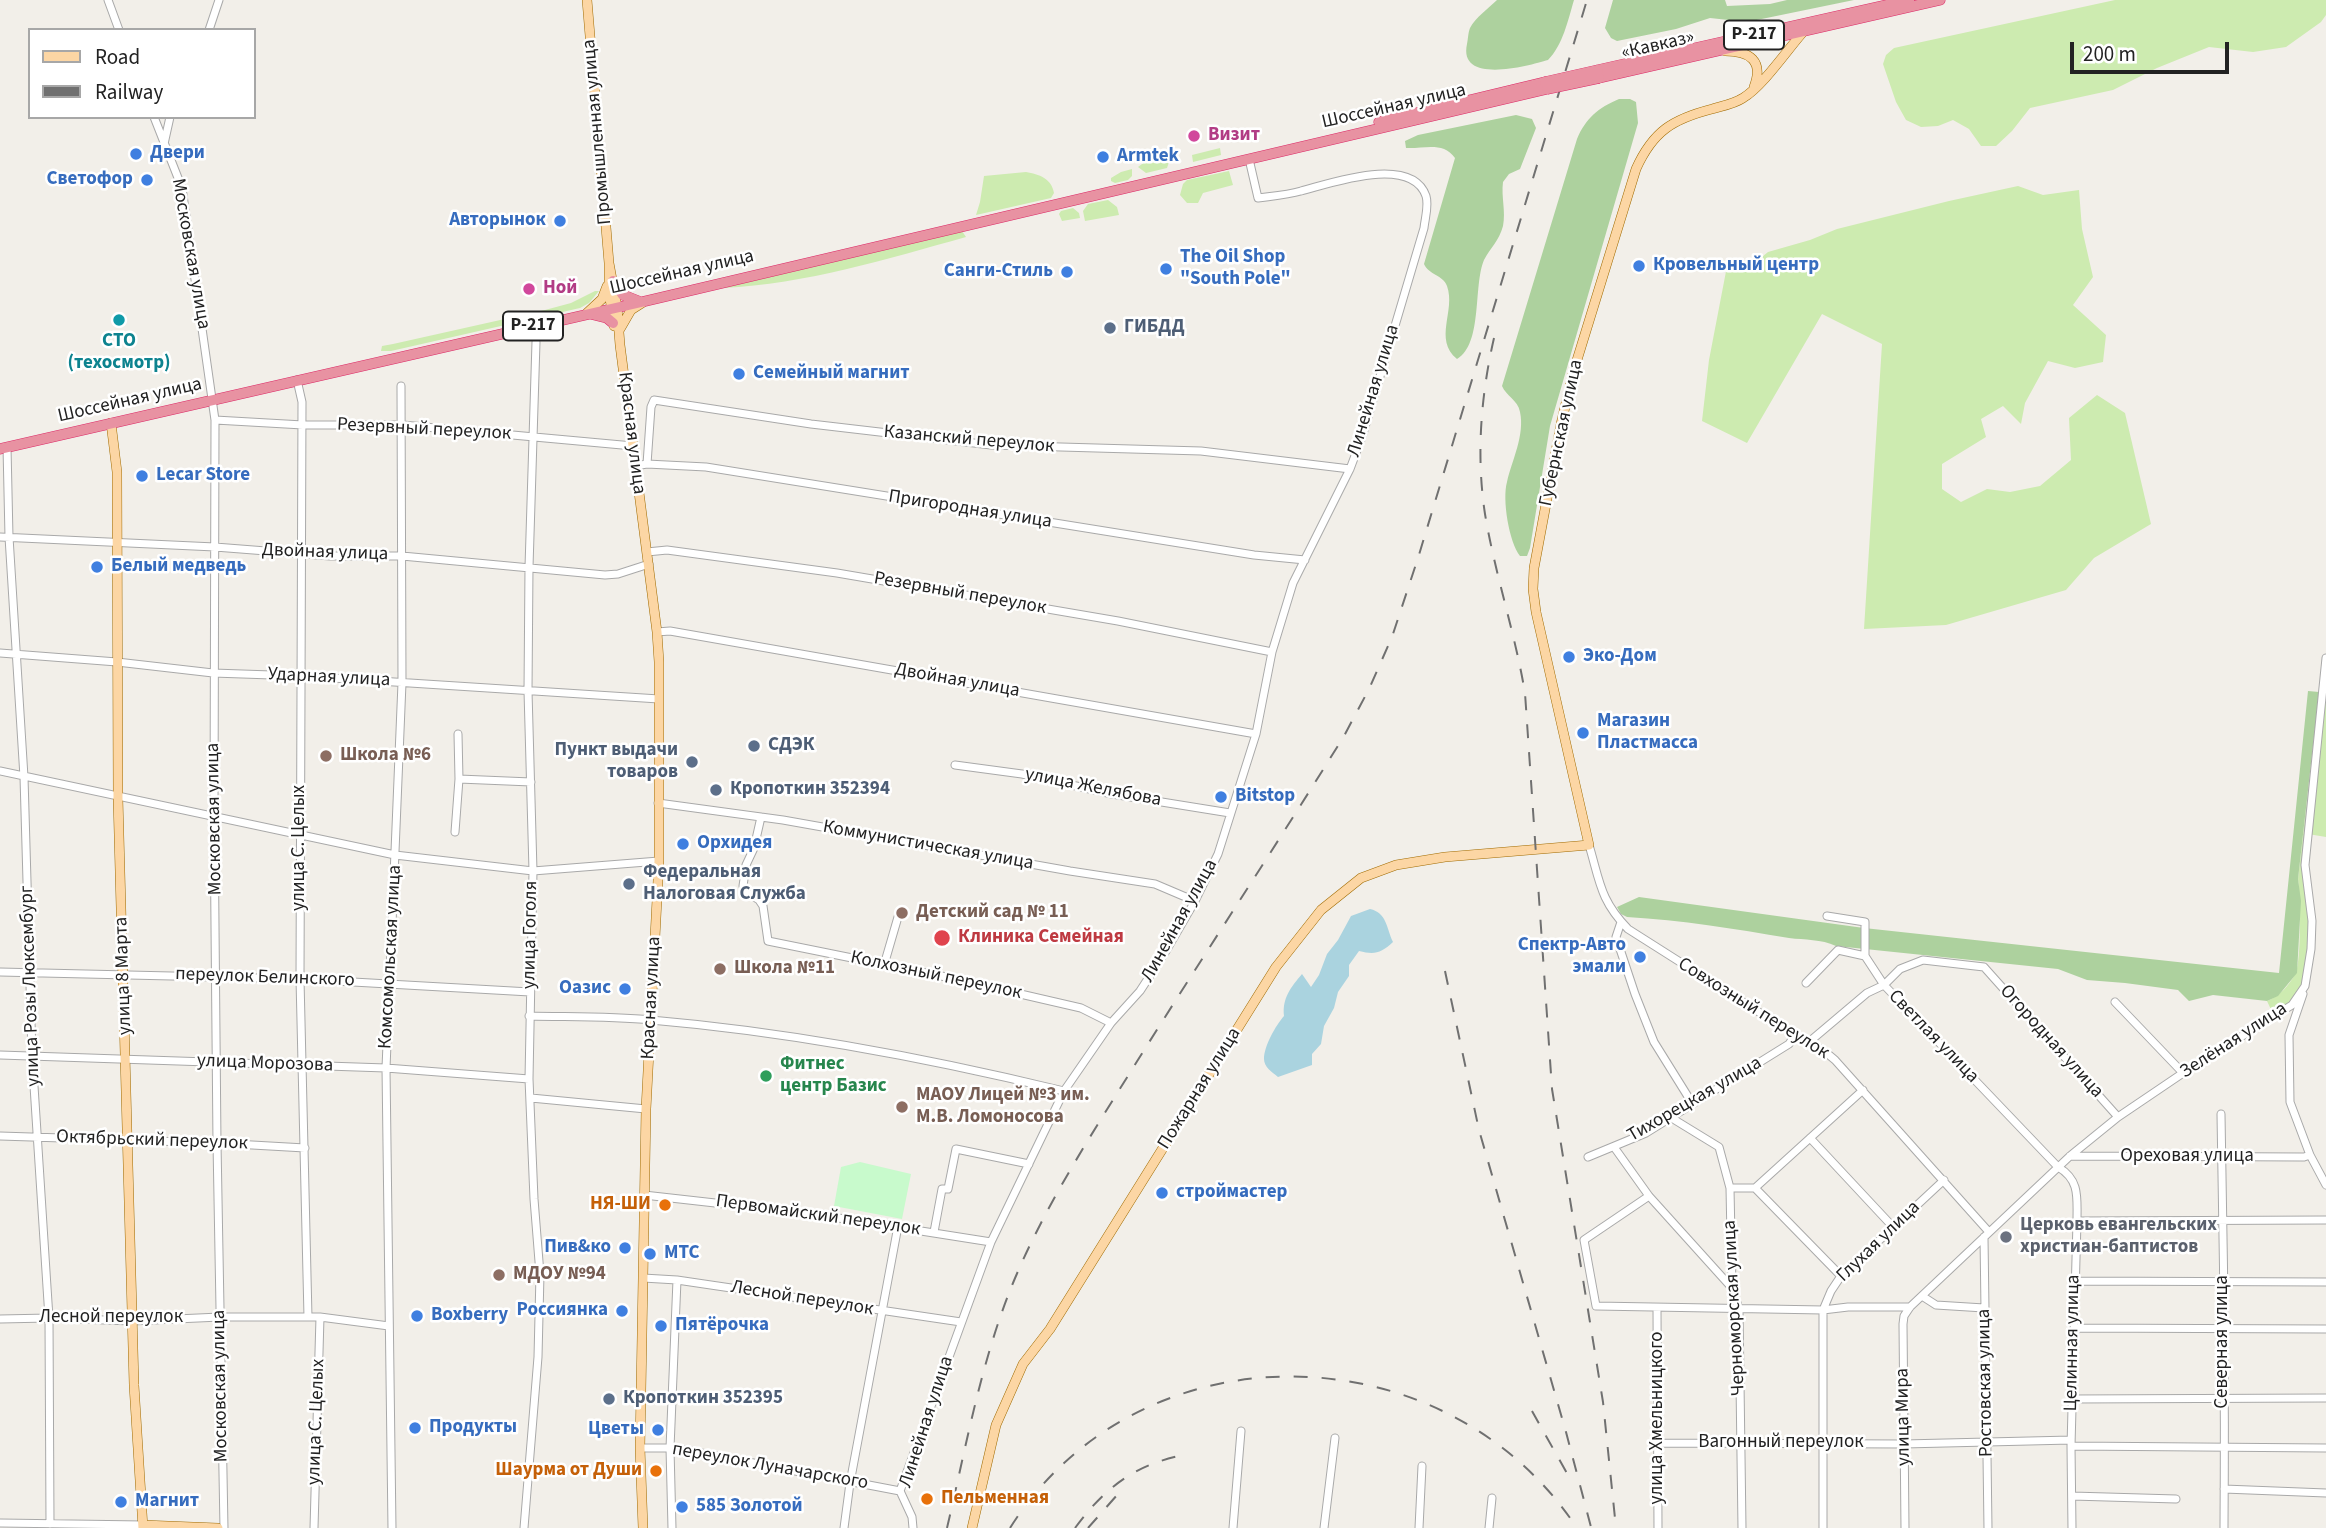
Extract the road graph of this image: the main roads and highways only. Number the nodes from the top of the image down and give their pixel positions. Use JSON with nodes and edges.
{"nodes":[{"id":1,"x":587,"y":0,"type":"edge"},
{"id":2,"x":1909,"y":0,"type":"edge"},
{"id":3,"x":1940,"y":0,"type":"edge"},
{"id":4,"x":1804,"y":31,"type":"junction"},
{"id":5,"x":1716,"y":51,"type":"junction"},
{"id":6,"x":1599,"y":74,"type":"junction"},
{"id":7,"x":1546,"y":85,"type":"joint"},
{"id":8,"x":1752,"y":92,"type":"junction"},
{"id":9,"x":609,"y":263,"type":"joint"},
{"id":10,"x":611,"y":281,"type":"junction"},
{"id":11,"x":646,"y":301,"type":"junction"},
{"id":12,"x":614,"y":307,"type":"junction"},
{"id":13,"x":587,"y":313,"type":"junction"},
{"id":14,"x":616,"y":327,"type":"junction"},
{"id":15,"x":111,"y":424,"type":"junction"},
{"id":16,"x":3,"y":448,"type":"edge"},
{"id":17,"x":1589,"y":845,"type":"joint"},
{"id":18,"x":143,"y":1526,"type":"edge"},
{"id":19,"x":218,"y":1528,"type":"edge"},
{"id":20,"x":643,"y":1528,"type":"edge"},
{"id":21,"x":972,"y":1528,"type":"edge"}],
"edges":[{"from":1,"to":9,"type":"main road","name":"Промышленная улица"},
{"from":2,"to":6,"type":"highway","name":"«Кавказ»","number":"Р-217"},
{"from":3,"to":4,"type":"highway","name":"«Кавказ»","number":"Р-217"},
{"from":4,"to":5,"type":"highway","name":"«Кавказ»","number":"Р-217"},
{"from":4,"to":8,"type":"main road"},
{"from":5,"to":6,"type":"highway","name":"«Кавказ»","number":"Р-217"},
{"from":5,"to":8,"type":"main road"},
{"from":6,"to":7,"type":"highway","name":"«Кавказ»","number":"Р-217","bridge":true},
{"from":7,"to":11,"type":"highway","name":"Шоссейная улица","number":"Р-217"},
{"from":8,"to":17,"type":"main road","name":"Губернская улица"},
{"from":9,"to":10,"type":"main road","name":"Красная улица"},
{"from":10,"to":11,"type":"highway"},
{"from":10,"to":12,"type":"main road","name":"Красная улица"},
{"from":10,"to":13,"type":"main road"},
{"from":11,"to":12,"type":"highway","name":"Шоссейная улица","number":"Р-217"},
{"from":11,"to":14,"type":"main road"},
{"from":12,"to":13,"type":"highway","name":"Шоссейная улица","number":"Р-217"},
{"from":12,"to":14,"type":"main road","name":"Красная улица"},
{"from":13,"to":14,"type":"highway"},
{"from":13,"to":15,"type":"highway","name":"Шоссейная улица","number":"Р-217"},
{"from":14,"to":20,"type":"main road","name":"Красная улица"},
{"from":15,"to":16,"type":"highway","name":"Шоссейная улица","number":"Р-217"},
{"from":15,"to":18,"type":"main road","name":"улица 8 Марта"},
{"from":17,"to":21,"type":"main road","name":"Пожарная улица"},
{"from":18,"to":19,"type":"main road"}]}
